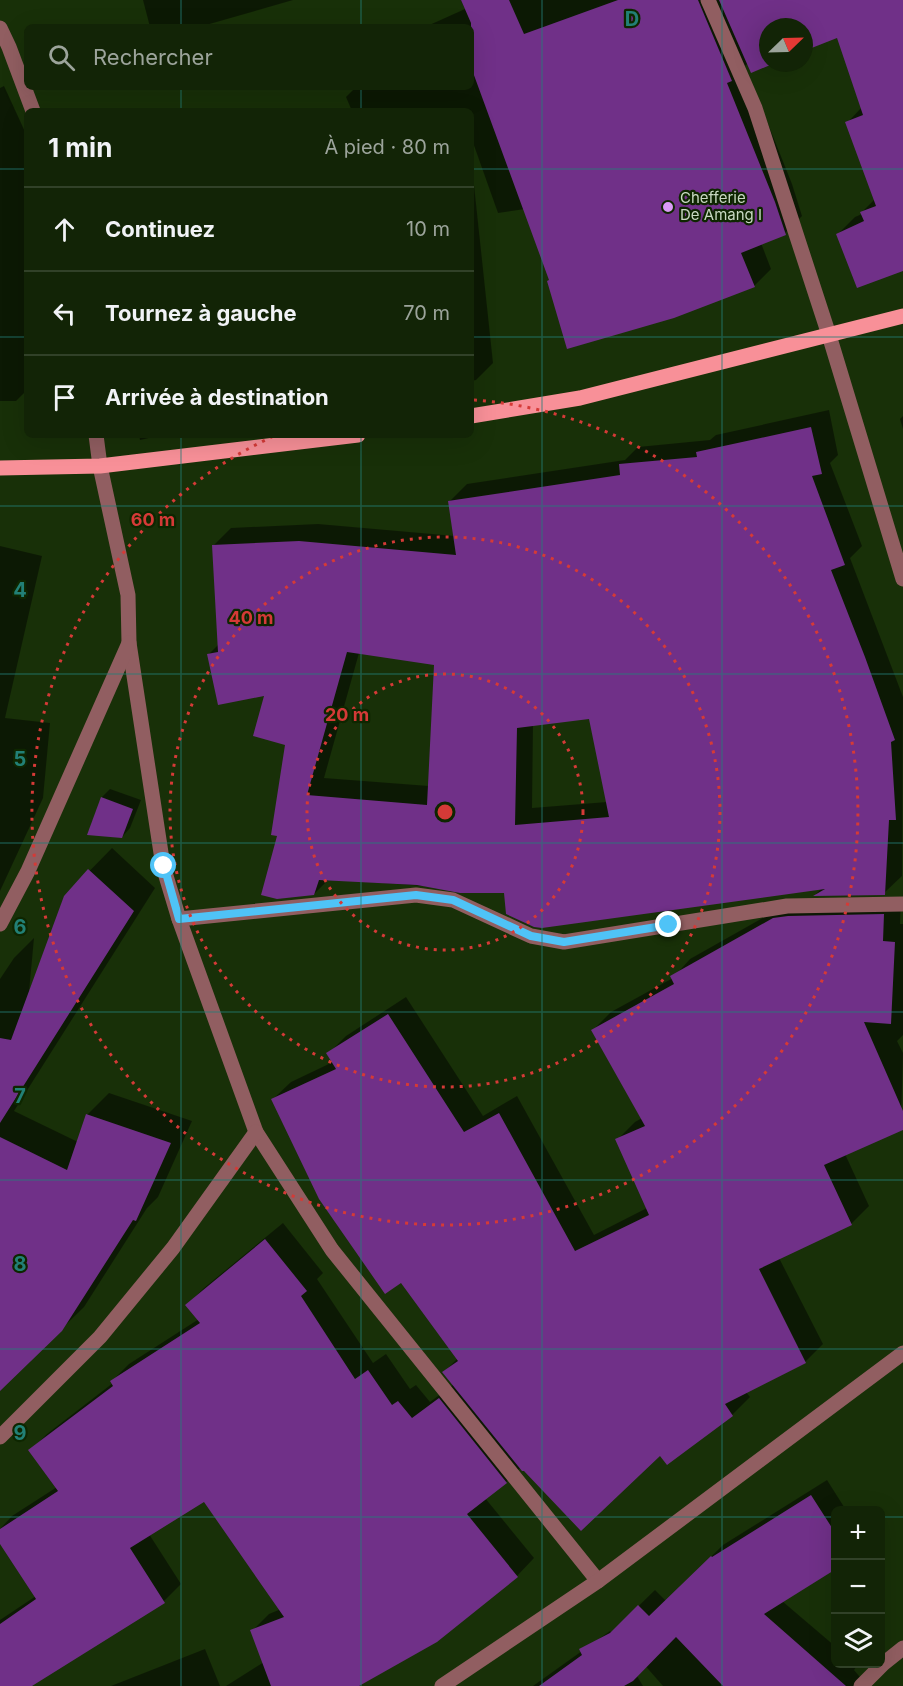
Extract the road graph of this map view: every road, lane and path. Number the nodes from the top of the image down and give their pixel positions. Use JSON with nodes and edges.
{"nodes":[{"id":1,"x":708,"y":0,"type":"edge"},
{"id":2,"x":0,"y":28,"type":"edge"},
{"id":3,"x":24,"y":87,"type":"edge"},
{"id":4,"x":25,"y":90,"type":"edge"},
{"id":5,"x":32,"y":108,"type":"edge"},
{"id":6,"x":903,"y":316,"type":"edge"},
{"id":7,"x":829,"y":335,"type":"junction"},
{"id":8,"x":474,"y":416,"type":"edge"},
{"id":9,"x":96,"y":438,"type":"edge"},
{"id":10,"x":333,"y":438,"type":"edge"},
{"id":11,"x":100,"y":466,"type":"junction"},
{"id":12,"x":0,"y":468,"type":"edge"},
{"id":13,"x":903,"y":579,"type":"edge"},
{"id":14,"x":129,"y":643,"type":"junction"},
{"id":15,"x":903,"y":904,"type":"edge"},
{"id":16,"x":179,"y":919,"type":"junction"},
{"id":17,"x":0,"y":924,"type":"edge"},
{"id":18,"x":256,"y":1132,"type":"junction"},
{"id":19,"x":903,"y":1353,"type":"edge"},
{"id":20,"x":0,"y":1437,"type":"edge"},
{"id":21,"x":597,"y":1581,"type":"junction"},
{"id":22,"x":903,"y":1648,"type":"edge"},
{"id":23,"x":442,"y":1686,"type":"edge"},
{"id":24,"x":861,"y":1686,"type":"edge"}],
"edges":[{"from":1,"to":7,"type":"street"},
{"from":2,"to":3,"type":"street"},
{"from":4,"to":5,"type":"street"},
{"from":6,"to":7,"type":"main road"},
{"from":7,"to":8,"type":"main road"},
{"from":7,"to":13,"type":"street"},
{"from":9,"to":11,"type":"street"},
{"from":10,"to":11,"type":"main road"},
{"from":11,"to":12,"type":"main road"},
{"from":11,"to":14,"type":"street"},
{"from":14,"to":16,"type":"street"},
{"from":14,"to":17,"type":"street"},
{"from":15,"to":16,"type":"street"},
{"from":16,"to":18,"type":"street"},
{"from":18,"to":20,"type":"street"},
{"from":18,"to":21,"type":"street"},
{"from":19,"to":21,"type":"street"},
{"from":21,"to":23,"type":"street"},
{"from":22,"to":24,"type":"street"}]}
